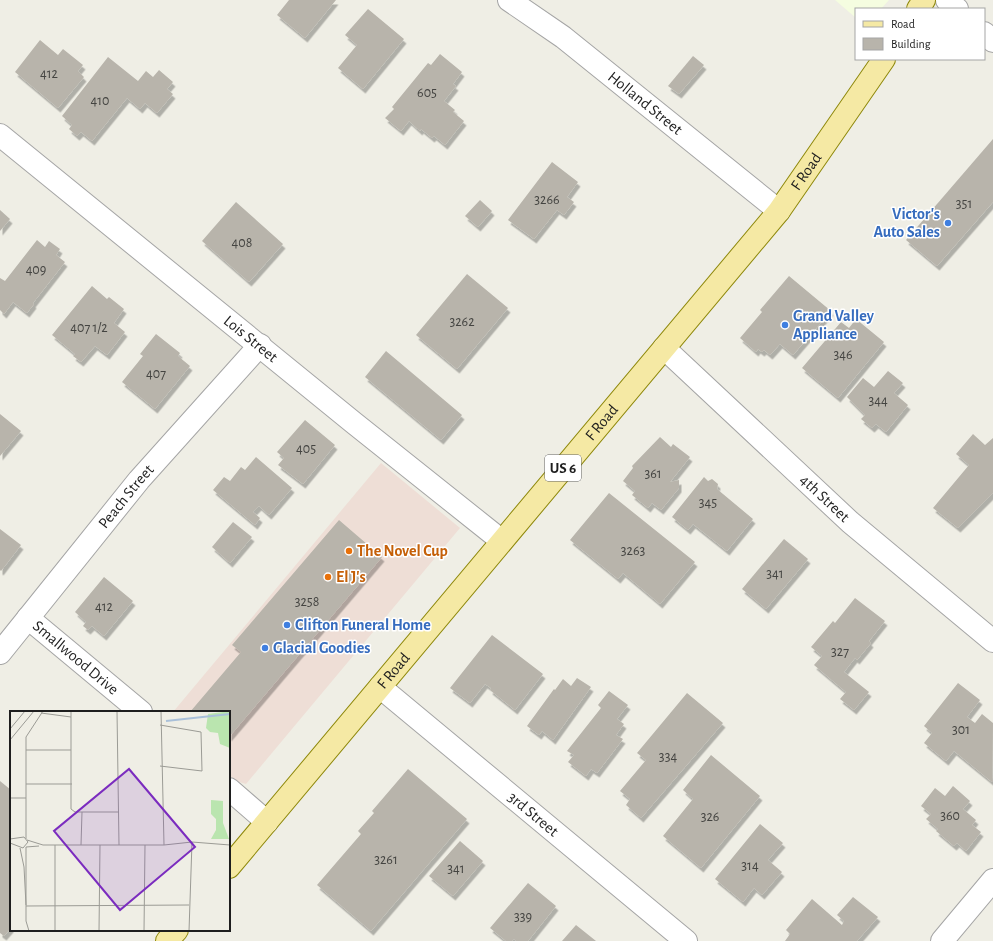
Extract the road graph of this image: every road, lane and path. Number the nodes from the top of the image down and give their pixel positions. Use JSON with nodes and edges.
{"nodes":[{"id":1,"x":509,"y":0,"type":"edge"},
{"id":2,"x":947,"y":0,"type":"edge"},
{"id":3,"x":956,"y":8,"type":"edge"},
{"id":4,"x":985,"y":34,"type":"edge"},
{"id":5,"x":993,"y":42,"type":"edge"},
{"id":6,"x":883,"y":60,"type":"edge"},
{"id":7,"x":0,"y":135,"type":"edge"},
{"id":8,"x":779,"y":211,"type":"junction"},
{"id":9,"x":260,"y":346,"type":"junction"},
{"id":10,"x":664,"y":348,"type":"junction"},
{"id":11,"x":502,"y":541,"type":"junction"},
{"id":12,"x":28,"y":618,"type":"junction"},
{"id":13,"x":993,"y":641,"type":"edge"},
{"id":14,"x":0,"y":653,"type":"edge"},
{"id":15,"x":380,"y":687,"type":"junction"},
{"id":16,"x":140,"y":711,"type":"edge"},
{"id":17,"x":230,"y":790,"type":"edge"},
{"id":18,"x":267,"y":822,"type":"junction"},
{"id":19,"x":230,"y":867,"type":"edge"},
{"id":20,"x":993,"y":880,"type":"edge"},
{"id":21,"x":175,"y":931,"type":"edge"},
{"id":22,"x":167,"y":941,"type":"edge"},
{"id":23,"x":686,"y":941,"type":"edge"},
{"id":24,"x":942,"y":941,"type":"edge"}],
"edges":[{"from":1,"to":8,"type":"street","name":"Holland Street"},
{"from":2,"to":3,"type":"street"},
{"from":4,"to":5,"type":"street"},
{"from":6,"to":8,"type":"main road","name":"F Road","number":"US 6"},
{"from":7,"to":9,"type":"street","name":"Lois Street"},
{"from":8,"to":10,"type":"main road","name":"F Road","number":"US 6"},
{"from":9,"to":11,"type":"street","name":"Lois Street"},
{"from":9,"to":12,"type":"street","name":"Peach Street"},
{"from":10,"to":11,"type":"main road","name":"F Road","number":"US 6"},
{"from":10,"to":13,"type":"street","name":"4th Street"},
{"from":11,"to":15,"type":"main road","name":"F Road","number":"US 6"},
{"from":12,"to":14,"type":"street","name":"Peach Street"},
{"from":12,"to":16,"type":"street","name":"Smallwood Drive"},
{"from":15,"to":18,"type":"main road","name":"F Road","number":"US 6"},
{"from":15,"to":23,"type":"street","name":"3rd Street"},
{"from":17,"to":18,"type":"street"},
{"from":18,"to":19,"type":"main road","name":"F Road","number":"US 6"},
{"from":20,"to":24,"type":"street"},
{"from":21,"to":22,"type":"main road"}]}
